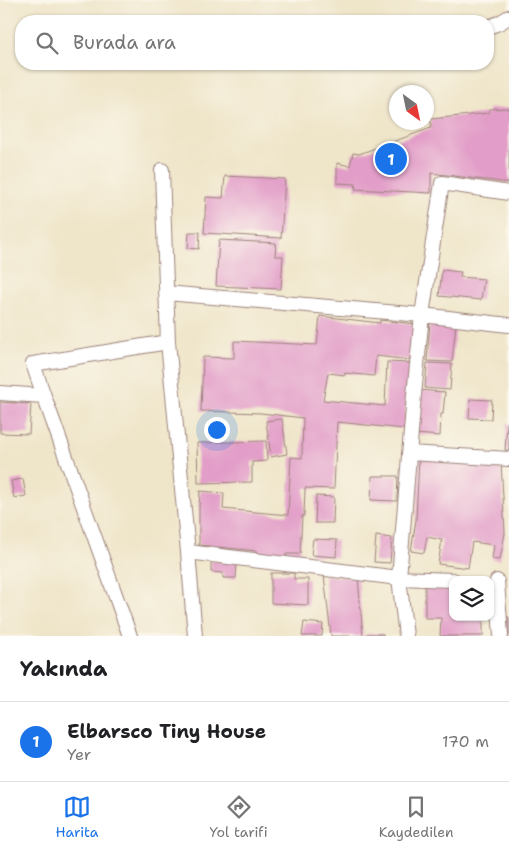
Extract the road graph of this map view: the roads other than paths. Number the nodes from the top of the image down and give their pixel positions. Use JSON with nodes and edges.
{"nodes":[{"id":1,"x":509,"y":17,"type":"edge"},
{"id":2,"x":494,"y":25,"type":"edge"},
{"id":3,"x":162,"y":170,"type":"dead end"},
{"id":4,"x":509,"y":192,"type":"edge"},
{"id":5,"x":166,"y":293,"type":"junction"},
{"id":6,"x":422,"y":314,"type":"junction"},
{"id":7,"x":509,"y":325,"type":"edge"},
{"id":8,"x":168,"y":342,"type":"junction"},
{"id":9,"x":0,"y":393,"type":"edge"},
{"id":10,"x":44,"y":396,"type":"junction"},
{"id":11,"x":410,"y":453,"type":"junction"},
{"id":12,"x":509,"y":459,"type":"edge"},
{"id":13,"x":188,"y":552,"type":"junction"},
{"id":14,"x":399,"y":578,"type":"junction"},
{"id":15,"x":449,"y":580,"type":"edge"},
{"id":16,"x":499,"y":581,"type":"edge"},
{"id":17,"x":130,"y":636,"type":"edge"},
{"id":18,"x":195,"y":636,"type":"edge"},
{"id":19,"x":406,"y":636,"type":"edge"},
{"id":20,"x":501,"y":636,"type":"edge"}],
"edges":[{"from":1,"to":2,"type":"street"},
{"from":3,"to":5,"type":"street"},
{"from":4,"to":6,"type":"street"},
{"from":5,"to":6,"type":"street"},
{"from":5,"to":8,"type":"street"},
{"from":6,"to":7,"type":"street"},
{"from":6,"to":11,"type":"street"},
{"from":8,"to":10,"type":"street"},
{"from":8,"to":13,"type":"street"},
{"from":9,"to":10,"type":"street"},
{"from":10,"to":17,"type":"street"},
{"from":11,"to":12,"type":"street"},
{"from":11,"to":14,"type":"street"},
{"from":13,"to":14,"type":"street"},
{"from":13,"to":18,"type":"street"},
{"from":14,"to":15,"type":"street"},
{"from":14,"to":19,"type":"street"},
{"from":16,"to":20,"type":"street"}]}
